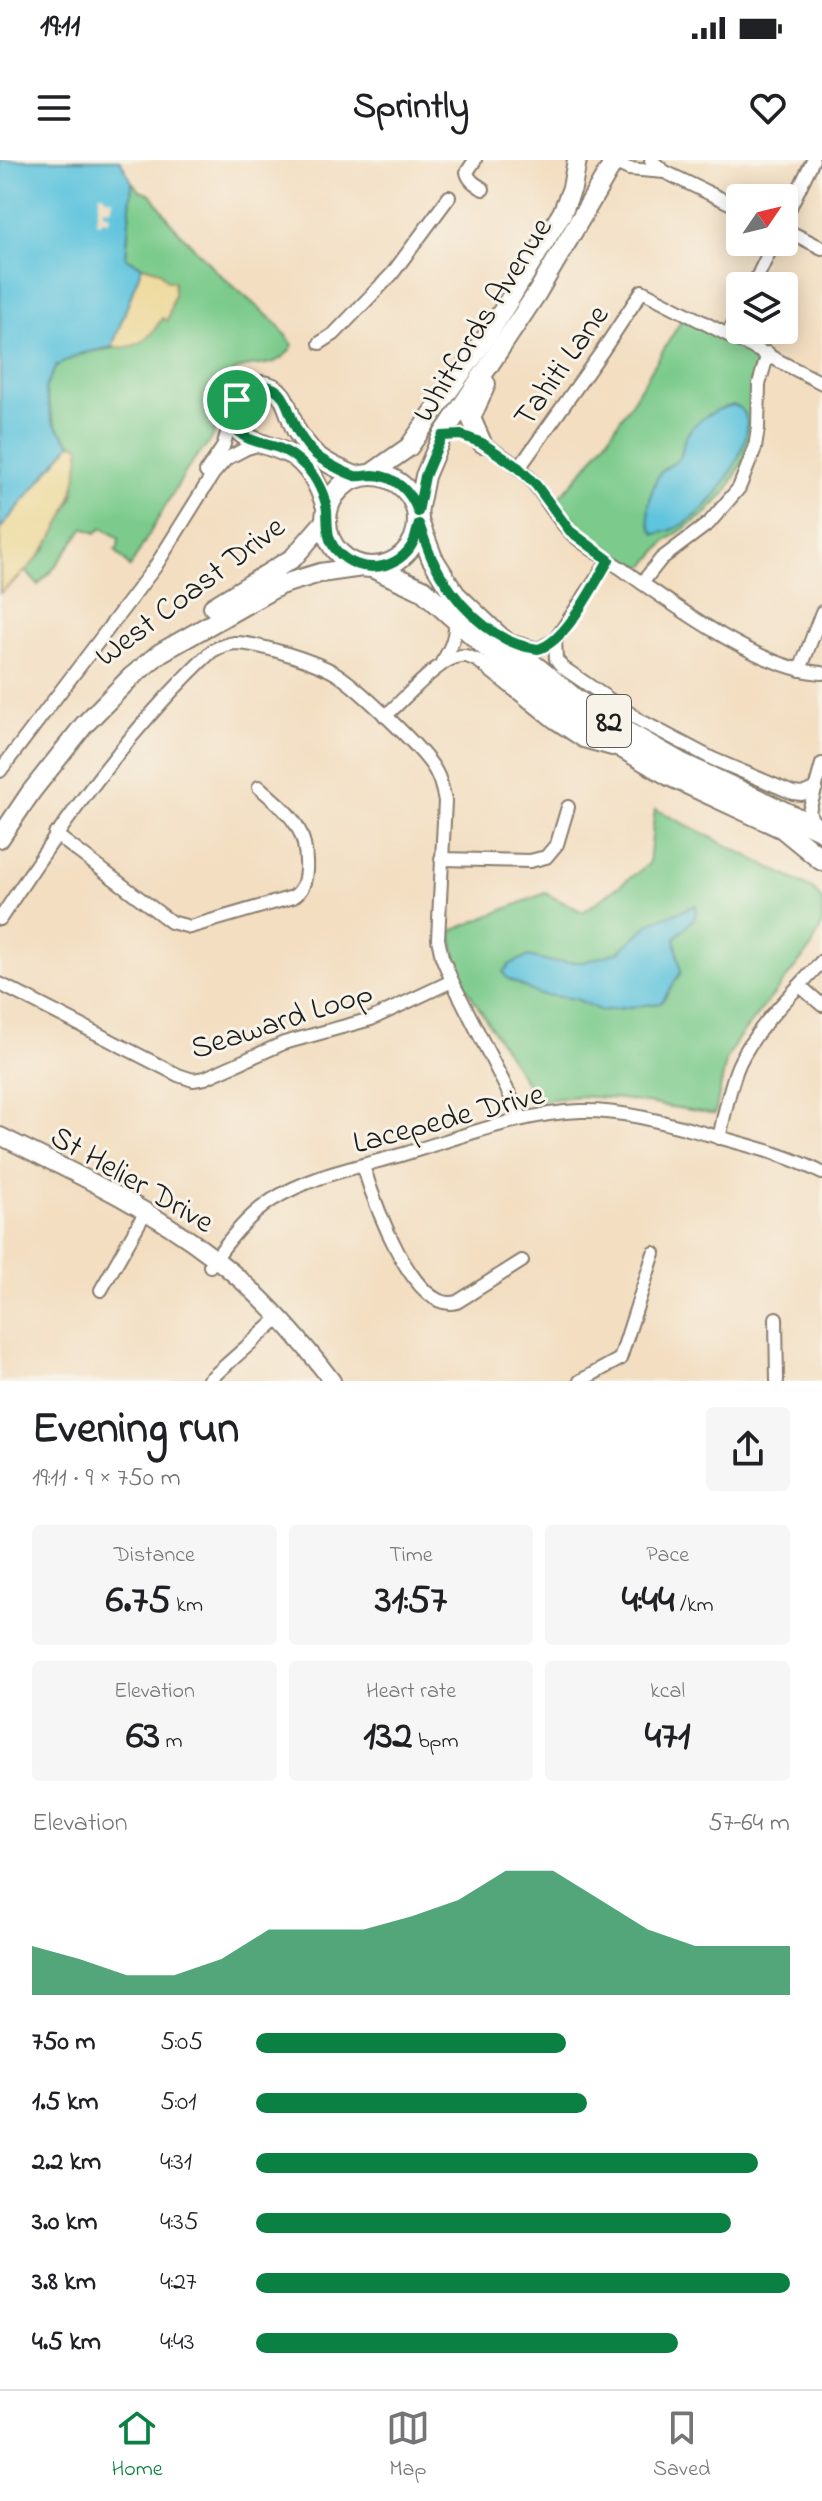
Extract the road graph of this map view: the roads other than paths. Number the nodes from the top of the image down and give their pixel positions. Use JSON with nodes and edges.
{"nodes":[{"id":1,"x":577,"y":160,"type":"edge"},
{"id":2,"x":586,"y":160,"type":"edge"},
{"id":3,"x":651,"y":160,"type":"edge"},
{"id":4,"x":813,"y":160,"type":"edge"},
{"id":5,"x":616,"y":162,"type":"edge"},
{"id":6,"x":472,"y":164,"type":"edge"},
{"id":7,"x":665,"y":172,"type":"junction"},
{"id":8,"x":483,"y":189,"type":"dead end"},
{"id":9,"x":798,"y":191,"type":"edge"},
{"id":10,"x":449,"y":197,"type":"dead end"},
{"id":11,"x":726,"y":201,"type":"edge"},
{"id":12,"x":798,"y":236,"type":"edge"},
{"id":13,"x":822,"y":248,"type":"edge"},
{"id":14,"x":726,"y":333,"type":"edge"},
{"id":15,"x":320,"y":343,"type":"dead end"},
{"id":16,"x":749,"y":344,"type":"edge"},
{"id":17,"x":503,"y":345,"type":"junction"},
{"id":18,"x":768,"y":353,"type":"junction"},
{"id":19,"x":822,"y":383,"type":"edge"},
{"id":20,"x":232,"y":414,"type":"junction"},
{"id":21,"x":442,"y":436,"type":"junction"},
{"id":22,"x":482,"y":443,"type":"junction"},
{"id":23,"x":261,"y":444,"type":"junction"},
{"id":24,"x":519,"y":468,"type":"junction"},
{"id":25,"x":364,"y":476,"type":"junction"},
{"id":26,"x":327,"y":515,"type":"junction"},
{"id":27,"x":418,"y":518,"type":"junction"},
{"id":28,"x":609,"y":560,"type":"junction"},
{"id":29,"x":368,"y":568,"type":"junction"},
{"id":30,"x":642,"y":583,"type":"junction"},
{"id":31,"x":822,"y":612,"type":"edge"},
{"id":32,"x":454,"y":616,"type":"junction"},
{"id":33,"x":108,"y":626,"type":"junction"},
{"id":34,"x":499,"y":637,"type":"junction"},
{"id":35,"x":555,"y":640,"type":"junction"},
{"id":36,"x":438,"y":668,"type":"junction"},
{"id":37,"x":800,"y":670,"type":"junction"},
{"id":38,"x":822,"y":673,"type":"edge"},
{"id":39,"x":385,"y":716,"type":"junction"},
{"id":40,"x":634,"y":755,"type":"junction"},
{"id":41,"x":822,"y":764,"type":"edge"},
{"id":42,"x":0,"y":771,"type":"edge"},
{"id":43,"x":259,"y":787,"type":"dead end"},
{"id":44,"x":816,"y":788,"type":"junction"},
{"id":45,"x":568,"y":807,"type":"dead end"},
{"id":46,"x":0,"y":823,"type":"edge"},
{"id":47,"x":818,"y":829,"type":"edge"},
{"id":48,"x":55,"y":834,"type":"junction"},
{"id":49,"x":0,"y":838,"type":"edge"},
{"id":50,"x":441,"y":859,"type":"junction"},
{"id":51,"x":822,"y":860,"type":"edge"},
{"id":52,"x":0,"y":919,"type":"edge"},
{"id":53,"x":822,"y":961,"type":"edge"},
{"id":54,"x":452,"y":981,"type":"junction"},
{"id":55,"x":0,"y":984,"type":"edge"},
{"id":56,"x":800,"y":986,"type":"junction"},
{"id":57,"x":822,"y":1005,"type":"edge"},
{"id":58,"x":522,"y":1119,"type":"junction"},
{"id":59,"x":0,"y":1136,"type":"edge"},
{"id":60,"x":719,"y":1138,"type":"junction"},
{"id":61,"x":0,"y":1148,"type":"edge"},
{"id":62,"x":363,"y":1166,"type":"junction"},
{"id":63,"x":822,"y":1173,"type":"edge"},
{"id":64,"x":144,"y":1216,"type":"junction"},
{"id":65,"x":654,"y":1253,"type":"dead end"},
{"id":66,"x":522,"y":1261,"type":"dead end"},
{"id":67,"x":212,"y":1262,"type":"junction"},
{"id":68,"x":101,"y":1290,"type":"dead end"},
{"id":69,"x":776,"y":1318,"type":"dead end"},
{"id":70,"x":276,"y":1321,"type":"junction"},
{"id":71,"x":208,"y":1381,"type":"edge"},
{"id":72,"x":320,"y":1381,"type":"edge"},
{"id":73,"x":332,"y":1381,"type":"edge"},
{"id":74,"x":580,"y":1381,"type":"edge"},
{"id":75,"x":777,"y":1381,"type":"edge"}],
"edges":[{"from":1,"to":25,"type":"main road","name":"Whitfords Avenue"},
{"from":2,"to":5,"type":"main road"},
{"from":3,"to":7,"type":"street"},
{"from":4,"to":9,"type":"street"},
{"from":5,"to":7,"type":"street"},
{"from":5,"to":17,"type":"main road","name":"Whitfords Avenue"},
{"from":6,"to":8,"type":"street"},
{"from":7,"to":11,"type":"street"},
{"from":10,"to":15,"type":"street"},
{"from":12,"to":13,"type":"street"},
{"from":14,"to":24,"type":"street","name":"Tahiti Lane"},
{"from":16,"to":18,"type":"street"},
{"from":17,"to":21,"type":"main road","name":"Whitfords Avenue"},
{"from":17,"to":22,"type":"main road"},
{"from":18,"to":19,"type":"street"},
{"from":18,"to":30,"type":"street"},
{"from":20,"to":23,"type":"main road","number":"82"},
{"from":20,"to":25,"type":"main road","number":"82"},
{"from":20,"to":33,"type":"street"},
{"from":21,"to":22,"type":"main road"},
{"from":21,"to":27,"type":"main road","name":"Whitfords Avenue"},
{"from":22,"to":24,"type":"street"},
{"from":23,"to":26,"type":"main road","number":"82"},
{"from":23,"to":33,"type":"street"},
{"from":24,"to":28,"type":"street"},
{"from":25,"to":26,"type":"main road"},
{"from":25,"to":27,"type":"main road","number":"82"},
{"from":26,"to":29,"type":"main road","number":"82"},
{"from":26,"to":46,"type":"main road","name":"West Coast Drive"},
{"from":27,"to":29,"type":"main road"},
{"from":27,"to":34,"type":"main road","number":"82"},
{"from":28,"to":30,"type":"street"},
{"from":28,"to":35,"type":"street"},
{"from":29,"to":32,"type":"main road","number":"82"},
{"from":29,"to":49,"type":"main road","name":"West Coast Drive"},
{"from":30,"to":37,"type":"street"},
{"from":31,"to":37,"type":"street"},
{"from":32,"to":36,"type":"street"},
{"from":32,"to":40,"type":"main road","number":"82"},
{"from":33,"to":42,"type":"street"},
{"from":34,"to":35,"type":"street"},
{"from":34,"to":47,"type":"main road","number":"82"},
{"from":35,"to":44,"type":"street"},
{"from":36,"to":39,"type":"street"},
{"from":36,"to":40,"type":"street"},
{"from":37,"to":38,"type":"street"},
{"from":39,"to":48,"type":"street"},
{"from":39,"to":50,"type":"street"},
{"from":40,"to":51,"type":"main road","number":"82"},
{"from":41,"to":44,"type":"street"},
{"from":43,"to":48,"type":"street"},
{"from":44,"to":47,"type":"street"},
{"from":45,"to":50,"type":"street"},
{"from":48,"to":52,"type":"street"},
{"from":50,"to":54,"type":"street"},
{"from":53,"to":56,"type":"street"},
{"from":54,"to":55,"type":"street","name":"Seaward Loop"},
{"from":54,"to":58,"type":"street"},
{"from":56,"to":57,"type":"street"},
{"from":56,"to":60,"type":"street"},
{"from":58,"to":60,"type":"street","name":"Lacepede Drive"},
{"from":58,"to":62,"type":"street","name":"Lacepede Drive"},
{"from":59,"to":64,"type":"street","name":"St Helier Drive"},
{"from":60,"to":63,"type":"street","name":"Lacepede Drive"},
{"from":61,"to":64,"type":"street","name":"St Helier Drive"},
{"from":62,"to":66,"type":"street"},
{"from":62,"to":67,"type":"street","name":"Lacepede Drive"},
{"from":64,"to":67,"type":"street","name":"St Helier Drive"},
{"from":64,"to":68,"type":"street"},
{"from":65,"to":74,"type":"street"},
{"from":67,"to":70,"type":"street","name":"St Helier Drive"},
{"from":69,"to":75,"type":"street"},
{"from":70,"to":71,"type":"street"},
{"from":70,"to":72,"type":"street","name":"St Helier Drive"},
{"from":70,"to":73,"type":"street","name":"St Helier Drive"}]}
